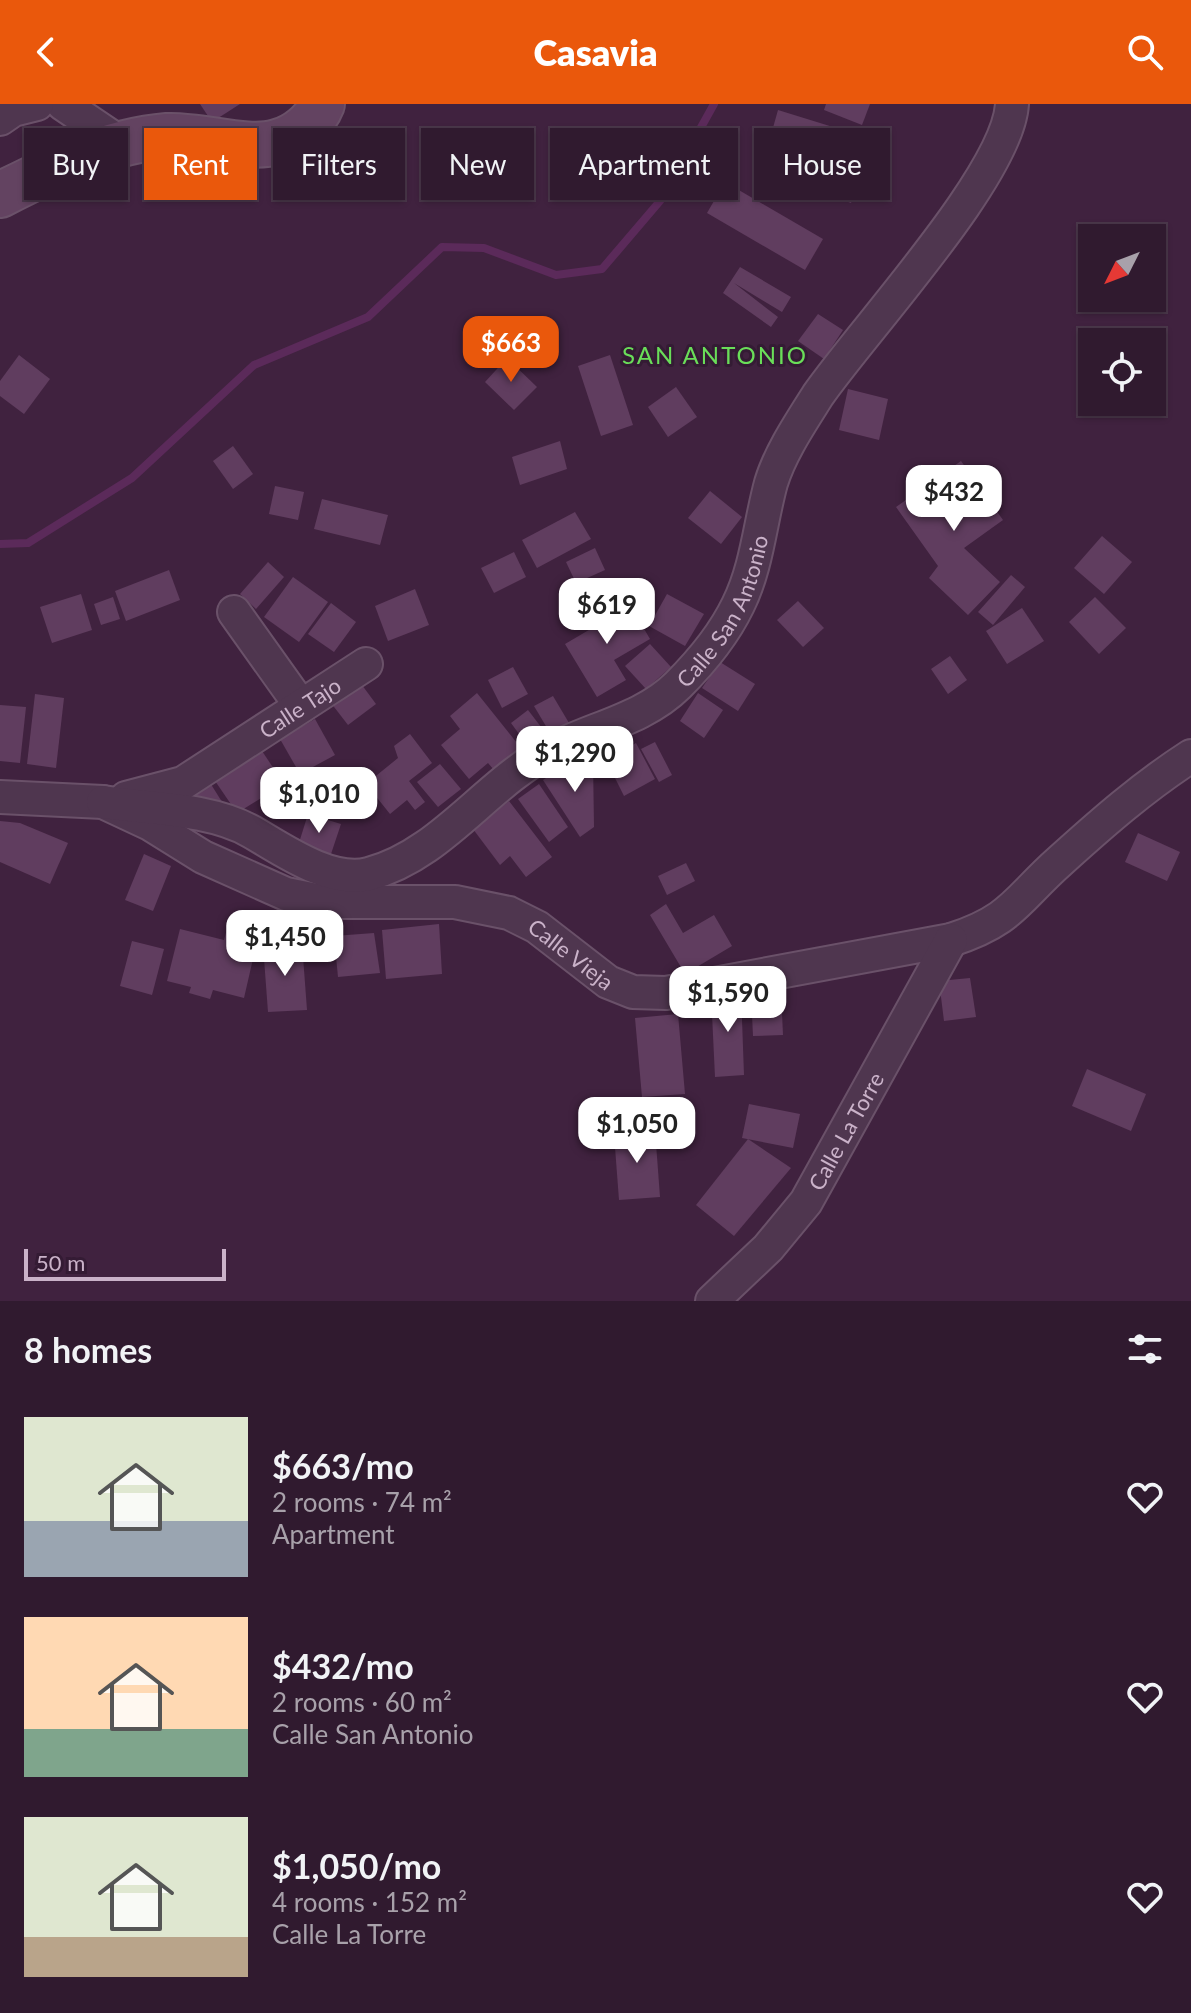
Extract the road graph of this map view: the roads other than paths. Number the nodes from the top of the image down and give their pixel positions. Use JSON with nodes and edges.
{"nodes":[{"id":1,"x":37,"y":104,"type":"edge"},
{"id":2,"x":63,"y":104,"type":"edge"},
{"id":3,"x":322,"y":104,"type":"edge"},
{"id":4,"x":1012,"y":104,"type":"edge"},
{"id":5,"x":0,"y":119,"type":"edge"},
{"id":6,"x":98,"y":128,"type":"edge"},
{"id":7,"x":128,"y":143,"type":"edge"},
{"id":8,"x":24,"y":183,"type":"edge"},
{"id":9,"x":0,"y":195,"type":"edge"},
{"id":10,"x":234,"y":612,"type":"dead end"},
{"id":11,"x":366,"y":664,"type":"dead end"},
{"id":12,"x":301,"y":706,"type":"junction"},
{"id":13,"x":1191,"y":756,"type":"edge"},
{"id":14,"x":0,"y":797,"type":"edge"},
{"id":15,"x":103,"y":802,"type":"junction"},
{"id":16,"x":951,"y":940,"type":"junction"},
{"id":17,"x":712,"y":1301,"type":"edge"}],
"edges":[{"from":1,"to":5,"type":"street"},
{"from":2,"to":6,"type":"street"},
{"from":3,"to":7,"type":"street"},
{"from":4,"to":15,"type":"street","name":"Calle San Antonio"},
{"from":8,"to":9,"type":"street"},
{"from":10,"to":12,"type":"street"},
{"from":11,"to":12,"type":"street","name":"Calle Tajo"},
{"from":12,"to":15,"type":"street","name":"Calle Tajo"},
{"from":13,"to":16,"type":"street","name":"Calle Vieja"},
{"from":14,"to":15,"type":"street","name":"Calle Vieja"},
{"from":15,"to":16,"type":"street","name":"Calle Vieja"},
{"from":16,"to":17,"type":"street","name":"Calle La Torre"}]}
